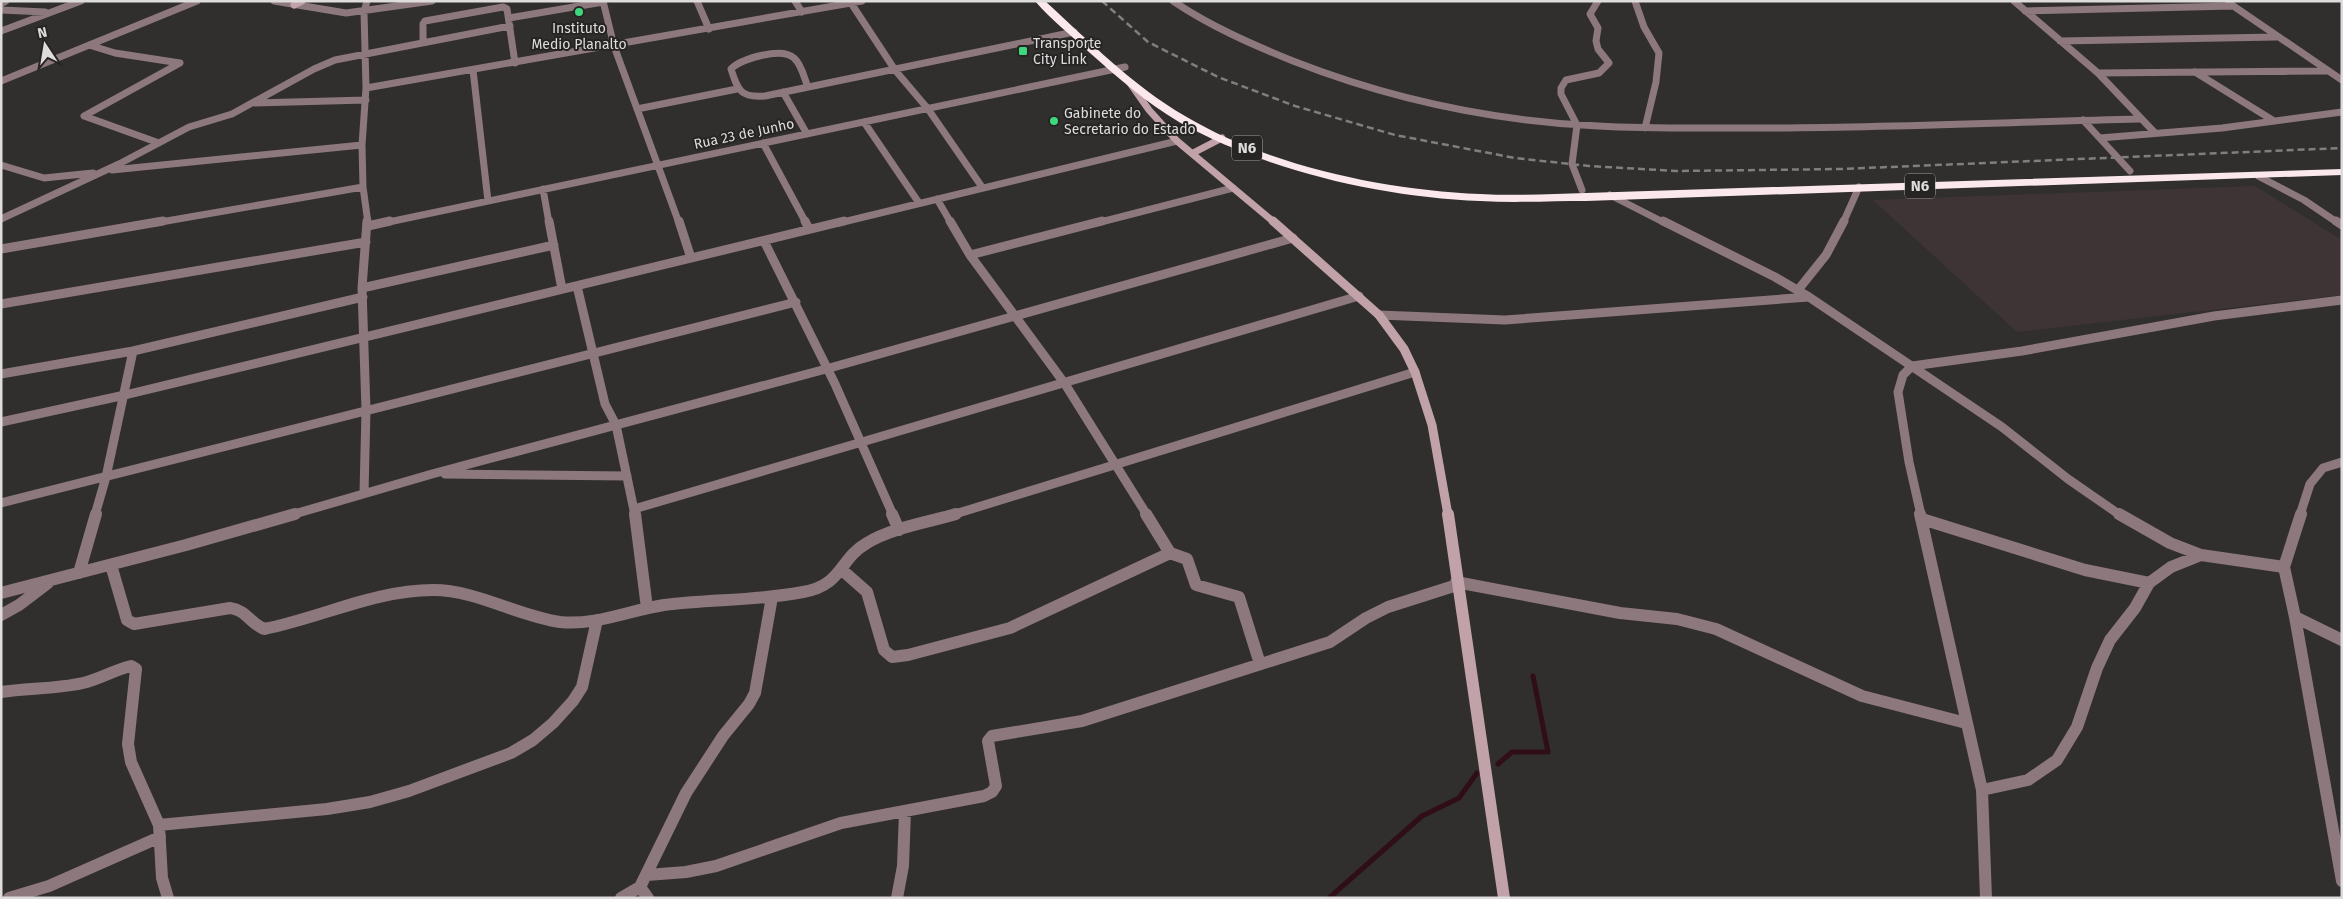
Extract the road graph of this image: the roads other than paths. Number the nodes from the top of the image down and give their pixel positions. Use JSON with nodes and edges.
{"nodes":[{"id":1,"x":6,"y":1,"type":"edge"},
{"id":2,"x":81,"y":1,"type":"edge"},
{"id":3,"x":197,"y":1,"type":"edge"},
{"id":4,"x":274,"y":1,"type":"edge"},
{"id":5,"x":302,"y":1,"type":"edge"},
{"id":6,"x":367,"y":1,"type":"edge"},
{"id":7,"x":432,"y":1,"type":"edge"},
{"id":8,"x":697,"y":1,"type":"edge"},
{"id":9,"x":795,"y":1,"type":"edge"},
{"id":10,"x":862,"y":1,"type":"edge"},
{"id":11,"x":1039,"y":1,"type":"edge"},
{"id":12,"x":1049,"y":1,"type":"edge"},
{"id":13,"x":1173,"y":1,"type":"edge"},
{"id":14,"x":1598,"y":1,"type":"edge"},
{"id":15,"x":1635,"y":1,"type":"edge"},
{"id":16,"x":2014,"y":1,"type":"edge"},
{"id":17,"x":2227,"y":1,"type":"edge"},
{"id":18,"x":603,"y":2,"type":"edge"},
{"id":19,"x":851,"y":3,"type":"junction"},
{"id":20,"x":1,"y":4,"type":"edge"},
{"id":21,"x":1181,"y":4,"type":"edge"},
{"id":22,"x":294,"y":5,"type":"junction"},
{"id":23,"x":2233,"y":6,"type":"junction"},
{"id":24,"x":1,"y":10,"type":"edge"},
{"id":25,"x":2025,"y":11,"type":"junction"},
{"id":26,"x":51,"y":12,"type":"junction"},
{"id":27,"x":364,"y":12,"type":"junction"},
{"id":28,"x":802,"y":12,"type":"junction"},
{"id":29,"x":509,"y":18,"type":"junction"},
{"id":30,"x":510,"y":26,"type":"junction"},
{"id":31,"x":709,"y":29,"type":"junction"},
{"id":32,"x":1,"y":31,"type":"edge"},
{"id":33,"x":1074,"y":32,"type":"junction"},
{"id":34,"x":2276,"y":37,"type":"junction"},
{"id":35,"x":2060,"y":41,"type":"junction"},
{"id":36,"x":423,"y":42,"type":"junction"},
{"id":37,"x":89,"y":45,"type":"junction"},
{"id":38,"x":614,"y":46,"type":"junction"},
{"id":39,"x":364,"y":53,"type":"junction"},
{"id":40,"x":515,"y":63,"type":"junction"},
{"id":41,"x":1120,"y":68,"type":"junction"},
{"id":42,"x":473,"y":70,"type":"junction"},
{"id":43,"x":895,"y":70,"type":"junction"},
{"id":44,"x":2326,"y":71,"type":"junction"},
{"id":45,"x":2194,"y":72,"type":"junction"},
{"id":46,"x":2098,"y":73,"type":"junction"},
{"id":47,"x":2342,"y":80,"type":"edge"},
{"id":48,"x":1,"y":81,"type":"edge"},
{"id":49,"x":1130,"y":83,"type":"junction"},
{"id":50,"x":808,"y":87,"type":"junction"},
{"id":51,"x":366,"y":88,"type":"junction"},
{"id":52,"x":737,"y":89,"type":"junction"},
{"id":53,"x":783,"y":92,"type":"junction"},
{"id":54,"x":366,"y":100,"type":"junction"},
{"id":55,"x":254,"y":103,"type":"junction"},
{"id":56,"x":637,"y":109,"type":"junction"},
{"id":57,"x":928,"y":109,"type":"junction"},
{"id":58,"x":2342,"y":112,"type":"edge"},
{"id":59,"x":2140,"y":119,"type":"junction"},
{"id":60,"x":2083,"y":120,"type":"junction"},
{"id":61,"x":864,"y":122,"type":"junction"},
{"id":62,"x":2274,"y":122,"type":"junction"},
{"id":63,"x":1577,"y":125,"type":"junction"},
{"id":64,"x":1645,"y":128,"type":"junction"},
{"id":65,"x":2156,"y":133,"type":"junction"},
{"id":66,"x":807,"y":134,"type":"junction"},
{"id":67,"x":1222,"y":138,"type":"junction"},
{"id":68,"x":2100,"y":138,"type":"junction"},
{"id":69,"x":1177,"y":140,"type":"junction"},
{"id":70,"x":159,"y":143,"type":"junction"},
{"id":71,"x":763,"y":143,"type":"junction"},
{"id":72,"x":362,"y":145,"type":"junction"},
{"id":73,"x":1193,"y":153,"type":"junction"},
{"id":74,"x":659,"y":164,"type":"junction"},
{"id":75,"x":2342,"y":164,"type":"edge"},
{"id":76,"x":1,"y":165,"type":"edge"},
{"id":77,"x":104,"y":171,"type":"junction"},
{"id":78,"x":2130,"y":171,"type":"junction"},
{"id":79,"x":2342,"y":172,"type":"edge"},
{"id":80,"x":2258,"y":176,"type":"junction"},
{"id":81,"x":982,"y":187,"type":"junction"},
{"id":82,"x":1859,"y":187,"type":"junction"},
{"id":83,"x":363,"y":188,"type":"junction"},
{"id":84,"x":1233,"y":188,"type":"junction"},
{"id":85,"x":543,"y":189,"type":"junction"},
{"id":86,"x":1582,"y":190,"type":"junction"},
{"id":87,"x":1610,"y":195,"type":"junction"},
{"id":88,"x":937,"y":198,"type":"junction"},
{"id":89,"x":488,"y":201,"type":"junction"},
{"id":90,"x":919,"y":203,"type":"junction"},
{"id":91,"x":1,"y":219,"type":"edge"},
{"id":92,"x":2342,"y":225,"type":"edge"},
{"id":93,"x":368,"y":226,"type":"junction"},
{"id":94,"x":810,"y":229,"type":"junction"},
{"id":95,"x":1293,"y":238,"type":"junction"},
{"id":96,"x":764,"y":241,"type":"junction"},
{"id":97,"x":366,"y":242,"type":"junction"},
{"id":98,"x":554,"y":245,"type":"junction"},
{"id":99,"x":1,"y":249,"type":"edge"},
{"id":100,"x":970,"y":255,"type":"junction"},
{"id":101,"x":691,"y":258,"type":"junction"},
{"id":102,"x":577,"y":286,"type":"junction"},
{"id":103,"x":562,"y":289,"type":"junction"},
{"id":104,"x":1798,"y":290,"type":"junction"},
{"id":105,"x":362,"y":293,"type":"junction"},
{"id":106,"x":1359,"y":296,"type":"junction"},
{"id":107,"x":1809,"y":297,"type":"junction"},
{"id":108,"x":2342,"y":300,"type":"edge"},
{"id":109,"x":796,"y":302,"type":"junction"},
{"id":110,"x":1,"y":304,"type":"edge"},
{"id":111,"x":1379,"y":315,"type":"junction"},
{"id":112,"x":1015,"y":316,"type":"junction"},
{"id":113,"x":365,"y":336,"type":"junction"},
{"id":114,"x":134,"y":351,"type":"junction"},
{"id":115,"x":592,"y":354,"type":"junction"},
{"id":116,"x":1912,"y":366,"type":"junction"},
{"id":117,"x":826,"y":369,"type":"junction"},
{"id":118,"x":1415,"y":372,"type":"junction"},
{"id":119,"x":1,"y":374,"type":"edge"},
{"id":120,"x":1065,"y":384,"type":"junction"},
{"id":121,"x":125,"y":395,"type":"junction"},
{"id":122,"x":366,"y":410,"type":"junction"},
{"id":123,"x":1,"y":422,"type":"edge"},
{"id":124,"x":616,"y":425,"type":"junction"},
{"id":125,"x":864,"y":443,"type":"junction"},
{"id":126,"x":2342,"y":462,"type":"edge"},
{"id":127,"x":1117,"y":465,"type":"junction"},
{"id":128,"x":432,"y":474,"type":"junction"},
{"id":129,"x":106,"y":476,"type":"junction"},
{"id":130,"x":627,"y":476,"type":"junction"},
{"id":131,"x":364,"y":493,"type":"junction"},
{"id":132,"x":1,"y":503,"type":"edge"},
{"id":133,"x":634,"y":509,"type":"junction"},
{"id":134,"x":1922,"y":519,"type":"junction"},
{"id":135,"x":899,"y":530,"type":"junction"},
{"id":136,"x":1170,"y":553,"type":"junction"},
{"id":137,"x":2201,"y":555,"type":"junction"},
{"id":138,"x":111,"y":564,"type":"junction"},
{"id":139,"x":2284,"y":567,"type":"junction"},
{"id":140,"x":842,"y":570,"type":"junction"},
{"id":141,"x":79,"y":573,"type":"junction"},
{"id":142,"x":52,"y":580,"type":"junction"},
{"id":143,"x":1457,"y":583,"type":"junction"},
{"id":144,"x":2149,"y":583,"type":"junction"},
{"id":145,"x":1,"y":594,"type":"edge"},
{"id":146,"x":772,"y":597,"type":"junction"},
{"id":147,"x":647,"y":608,"type":"junction"},
{"id":148,"x":1,"y":614,"type":"edge"},
{"id":149,"x":2295,"y":616,"type":"junction"},
{"id":150,"x":597,"y":620,"type":"junction"},
{"id":151,"x":2342,"y":640,"type":"edge"},
{"id":152,"x":1260,"y":664,"type":"junction"},
{"id":153,"x":1,"y":692,"type":"edge"},
{"id":154,"x":1966,"y":723,"type":"junction"},
{"id":155,"x":1982,"y":790,"type":"junction"},
{"id":156,"x":905,"y":811,"type":"junction"},
{"id":157,"x":160,"y":831,"type":"junction"},
{"id":158,"x":2342,"y":881,"type":"edge"},
{"id":159,"x":645,"y":886,"type":"edge"},
{"id":160,"x":47,"y":892,"type":"edge"},
{"id":161,"x":9,"y":898,"type":"edge"},
{"id":162,"x":168,"y":898,"type":"edge"},
{"id":163,"x":621,"y":898,"type":"edge"},
{"id":164,"x":897,"y":898,"type":"edge"},
{"id":165,"x":1504,"y":898,"type":"edge"},
{"id":166,"x":1986,"y":898,"type":"edge"}],
"edges":[{"from":1,"to":20,"type":"street"},
{"from":2,"to":26,"type":"street"},
{"from":3,"to":37,"type":"street"},
{"from":4,"to":22,"type":"street"},
{"from":5,"to":22,"type":"street"},
{"from":6,"to":27,"type":"street"},
{"from":7,"to":27,"type":"street"},
{"from":8,"to":31,"type":"street"},
{"from":9,"to":28,"type":"street"},
{"from":10,"to":19,"type":"street"},
{"from":11,"to":33,"type":"highway","number":"N6"},
{"from":12,"to":41,"type":"highway","number":"N6"},
{"from":13,"to":21,"type":"street"},
{"from":14,"to":63,"type":"street"},
{"from":15,"to":64,"type":"street"},
{"from":16,"to":25,"type":"street"},
{"from":17,"to":23,"type":"street"},
{"from":18,"to":29,"type":"street"},
{"from":18,"to":38,"type":"street"},
{"from":19,"to":28,"type":"street"},
{"from":19,"to":43,"type":"street"},
{"from":21,"to":63,"type":"street"},
{"from":22,"to":27,"type":"street"},
{"from":23,"to":25,"type":"street"},
{"from":23,"to":34,"type":"street"},
{"from":24,"to":26,"type":"street"},
{"from":25,"to":35,"type":"street"},
{"from":26,"to":32,"type":"street"},
{"from":27,"to":39,"type":"street"},
{"from":28,"to":31,"type":"street"},
{"from":29,"to":30,"type":"street"},
{"from":29,"to":36,"type":"street"},
{"from":30,"to":36,"type":"street"},
{"from":30,"to":40,"type":"street"},
{"from":31,"to":38,"type":"street"},
{"from":33,"to":41,"type":"highway","number":"N6"},
{"from":33,"to":43,"type":"street"},
{"from":34,"to":35,"type":"street"},
{"from":34,"to":44,"type":"street"},
{"from":35,"to":46,"type":"street"},
{"from":36,"to":39,"type":"street"},
{"from":37,"to":48,"type":"street"},
{"from":37,"to":70,"type":"street"},
{"from":38,"to":40,"type":"street"},
{"from":38,"to":56,"type":"street"},
{"from":39,"to":51,"type":"street"},
{"from":39,"to":55,"type":"street"},
{"from":40,"to":42,"type":"street"},
{"from":41,"to":49,"type":"highway","number":"N6"},
{"from":41,"to":57,"type":"street","name":"Rua 23 de Junho"},
{"from":41,"to":86,"type":"highway","number":"N6"},
{"from":42,"to":51,"type":"street"},
{"from":42,"to":89,"type":"street"},
{"from":43,"to":50,"type":"street"},
{"from":43,"to":57,"type":"street"},
{"from":44,"to":45,"type":"street"},
{"from":44,"to":47,"type":"street"},
{"from":45,"to":46,"type":"street"},
{"from":45,"to":62,"type":"street"},
{"from":46,"to":59,"type":"street"},
{"from":49,"to":67,"type":"highway","number":"N6"},
{"from":49,"to":69,"type":"street"},
{"from":50,"to":52,"type":"street"},
{"from":50,"to":53,"type":"street"},
{"from":51,"to":54,"type":"street"},
{"from":52,"to":53,"type":"street"},
{"from":52,"to":56,"type":"street"},
{"from":53,"to":66,"type":"street"},
{"from":54,"to":55,"type":"street"},
{"from":54,"to":72,"type":"street"},
{"from":55,"to":70,"type":"street"},
{"from":56,"to":74,"type":"street"},
{"from":57,"to":61,"type":"street","name":"Rua 23 de Junho"},
{"from":57,"to":81,"type":"street"},
{"from":58,"to":62,"type":"street"},
{"from":59,"to":60,"type":"street"},
{"from":59,"to":65,"type":"street"},
{"from":60,"to":64,"type":"street"},
{"from":60,"to":68,"type":"street"},
{"from":61,"to":66,"type":"street","name":"Rua 23 de Junho"},
{"from":61,"to":90,"type":"street"},
{"from":62,"to":65,"type":"street"},
{"from":63,"to":64,"type":"street"},
{"from":63,"to":86,"type":"street"},
{"from":65,"to":68,"type":"street"},
{"from":66,"to":71,"type":"street","name":"Rua 23 de Junho"},
{"from":67,"to":73,"type":"street"},
{"from":67,"to":87,"type":"highway","number":"N6"},
{"from":68,"to":78,"type":"street"},
{"from":69,"to":73,"type":"street"},
{"from":69,"to":81,"type":"street"},
{"from":70,"to":77,"type":"street"},
{"from":71,"to":74,"type":"street","name":"Rua 23 de Junho"},
{"from":71,"to":94,"type":"street"},
{"from":72,"to":77,"type":"street"},
{"from":72,"to":83,"type":"street"},
{"from":73,"to":84,"type":"street"},
{"from":74,"to":85,"type":"street","name":"Rua 23 de Junho"},
{"from":74,"to":101,"type":"street"},
{"from":75,"to":78,"type":"highway","number":"N6"},
{"from":76,"to":77,"type":"street"},
{"from":77,"to":91,"type":"street"},
{"from":78,"to":86,"type":"highway","number":"N6"},
{"from":79,"to":80,"type":"highway","number":"N6"},
{"from":80,"to":82,"type":"highway","number":"N6"},
{"from":80,"to":92,"type":"street"},
{"from":81,"to":88,"type":"street"},
{"from":82,"to":87,"type":"highway","number":"N6"},
{"from":82,"to":104,"type":"street"},
{"from":83,"to":93,"type":"street"},
{"from":83,"to":99,"type":"street"},
{"from":84,"to":95,"type":"street"},
{"from":84,"to":100,"type":"street"},
{"from":85,"to":89,"type":"street","name":"Rua 23 de Junho"},
{"from":85,"to":98,"type":"street"},
{"from":87,"to":104,"type":"street"},
{"from":88,"to":90,"type":"street"},
{"from":88,"to":100,"type":"street"},
{"from":89,"to":93,"type":"street","name":"Rua 23 de Junho"},
{"from":90,"to":94,"type":"street"},
{"from":93,"to":97,"type":"street"},
{"from":94,"to":96,"type":"street"},
{"from":95,"to":106,"type":"street"},
{"from":95,"to":112,"type":"street"},
{"from":96,"to":101,"type":"street"},
{"from":96,"to":109,"type":"street"},
{"from":97,"to":105,"type":"street"},
{"from":97,"to":110,"type":"street"},
{"from":98,"to":103,"type":"street"},
{"from":98,"to":105,"type":"street"},
{"from":100,"to":112,"type":"street"},
{"from":101,"to":102,"type":"street"},
{"from":102,"to":103,"type":"street"},
{"from":102,"to":115,"type":"street"},
{"from":103,"to":113,"type":"street"},
{"from":104,"to":107,"type":"street"},
{"from":105,"to":113,"type":"street"},
{"from":105,"to":114,"type":"street"},
{"from":106,"to":111,"type":"street"},
{"from":106,"to":120,"type":"street"},
{"from":107,"to":111,"type":"street"},
{"from":107,"to":116,"type":"street"},
{"from":108,"to":116,"type":"street"},
{"from":109,"to":115,"type":"street"},
{"from":109,"to":117,"type":"street"},
{"from":111,"to":118,"type":"street"},
{"from":112,"to":117,"type":"street"},
{"from":112,"to":120,"type":"street"},
{"from":113,"to":121,"type":"street"},
{"from":113,"to":122,"type":"street"},
{"from":114,"to":119,"type":"street"},
{"from":114,"to":121,"type":"street"},
{"from":115,"to":122,"type":"street"},
{"from":115,"to":124,"type":"street"},
{"from":116,"to":134,"type":"street"},
{"from":116,"to":137,"type":"street"},
{"from":117,"to":124,"type":"street"},
{"from":117,"to":125,"type":"street"},
{"from":118,"to":127,"type":"street"},
{"from":118,"to":143,"type":"street"},
{"from":120,"to":125,"type":"street"},
{"from":120,"to":127,"type":"street"},
{"from":121,"to":123,"type":"street"},
{"from":121,"to":129,"type":"street"},
{"from":122,"to":129,"type":"street"},
{"from":122,"to":131,"type":"street"},
{"from":124,"to":128,"type":"street"},
{"from":124,"to":130,"type":"street"},
{"from":125,"to":133,"type":"street"},
{"from":125,"to":135,"type":"street"},
{"from":126,"to":139,"type":"street"},
{"from":127,"to":135,"type":"street"},
{"from":127,"to":136,"type":"street"},
{"from":128,"to":130,"type":"street"},
{"from":128,"to":131,"type":"street"},
{"from":129,"to":132,"type":"street"},
{"from":129,"to":141,"type":"street"},
{"from":130,"to":133,"type":"street"},
{"from":131,"to":138,"type":"street"},
{"from":133,"to":147,"type":"street"},
{"from":134,"to":144,"type":"street"},
{"from":134,"to":154,"type":"street"},
{"from":135,"to":140,"type":"street"},
{"from":136,"to":140,"type":"street"},
{"from":136,"to":152,"type":"street"},
{"from":137,"to":139,"type":"street"},
{"from":137,"to":144,"type":"street"},
{"from":138,"to":141,"type":"street"},
{"from":138,"to":150,"type":"street"},
{"from":139,"to":149,"type":"street"},
{"from":140,"to":146,"type":"street"},
{"from":141,"to":142,"type":"street"},
{"from":142,"to":145,"type":"street"},
{"from":142,"to":148,"type":"street"},
{"from":143,"to":152,"type":"street"},
{"from":143,"to":154,"type":"street"},
{"from":143,"to":165,"type":"street"},
{"from":144,"to":155,"type":"street"},
{"from":146,"to":147,"type":"street"},
{"from":146,"to":159,"type":"street"},
{"from":147,"to":150,"type":"street"},
{"from":149,"to":151,"type":"street"},
{"from":149,"to":158,"type":"street"},
{"from":150,"to":157,"type":"street"},
{"from":152,"to":156,"type":"street"},
{"from":153,"to":157,"type":"street"},
{"from":154,"to":155,"type":"street"},
{"from":155,"to":166,"type":"street"},
{"from":156,"to":159,"type":"street"},
{"from":156,"to":164,"type":"street"},
{"from":157,"to":160,"type":"street"},
{"from":157,"to":162,"type":"street"},
{"from":159,"to":163,"type":"street"},
{"from":160,"to":161,"type":"street"}]}
